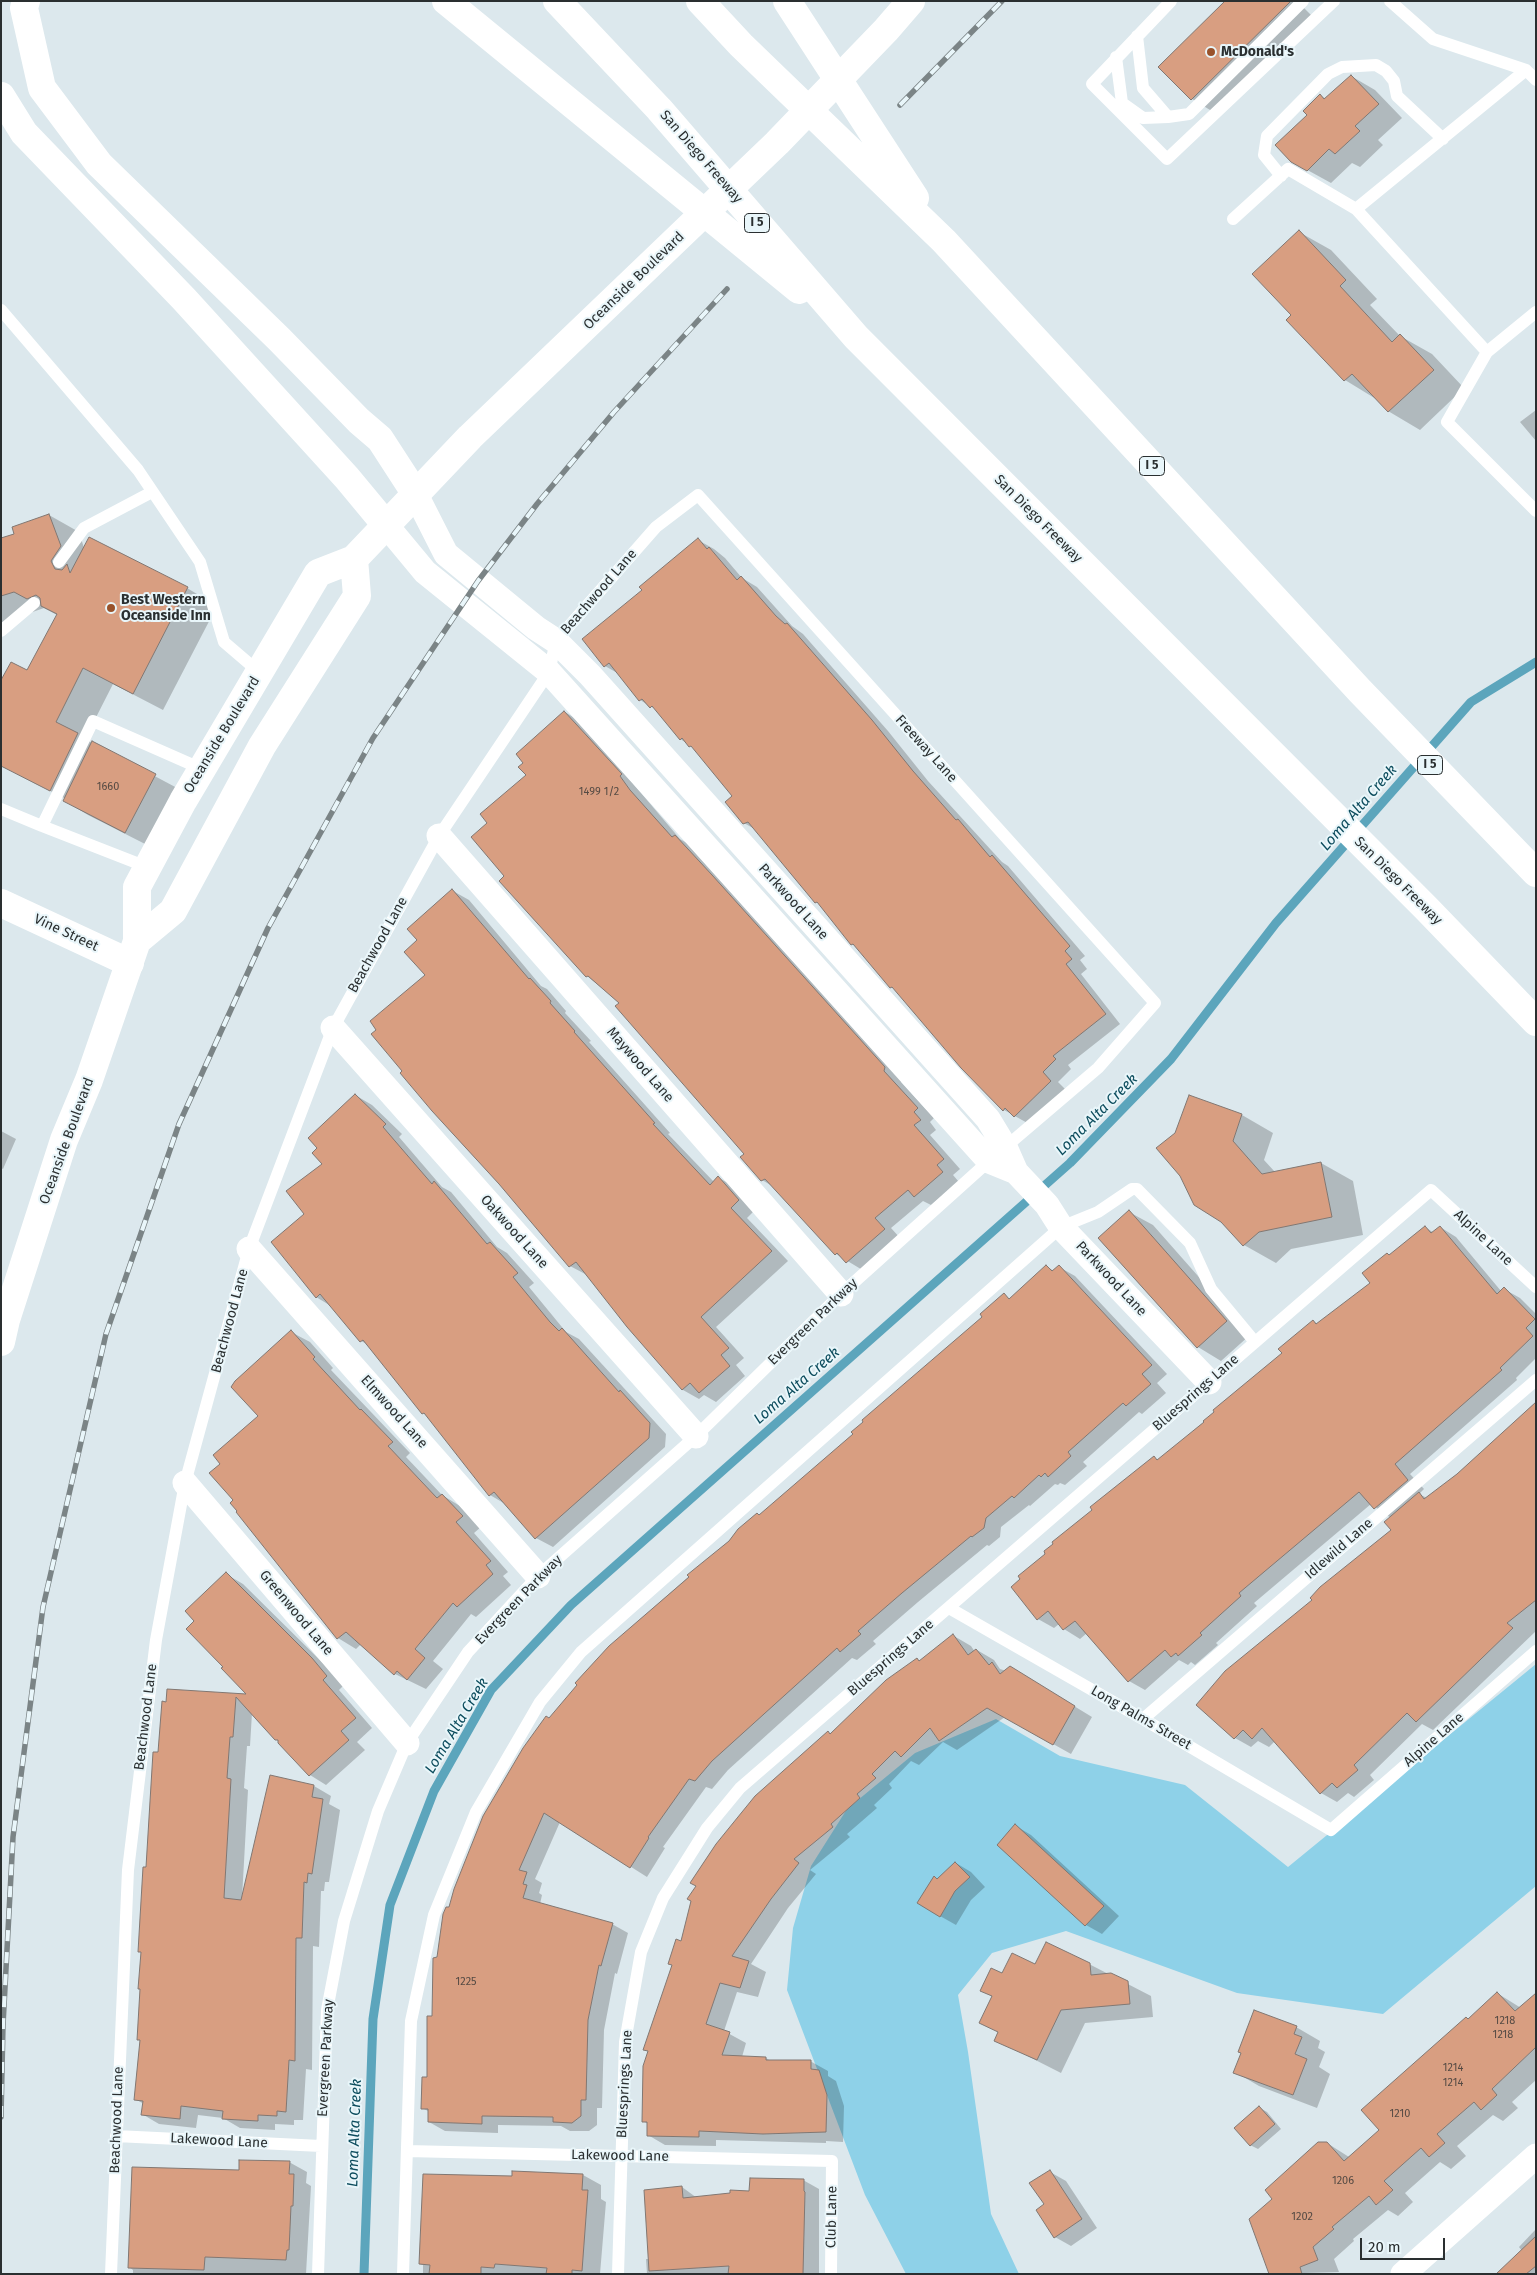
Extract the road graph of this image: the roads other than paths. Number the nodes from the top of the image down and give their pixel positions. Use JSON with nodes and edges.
{"nodes":[{"id":1,"x":26,"y":1,"type":"edge"},
{"id":2,"x":446,"y":1,"type":"edge"},
{"id":3,"x":557,"y":1,"type":"edge"},
{"id":4,"x":700,"y":1,"type":"edge"},
{"id":5,"x":787,"y":1,"type":"edge"},
{"id":6,"x":911,"y":1,"type":"edge"},
{"id":7,"x":1171,"y":1,"type":"edge"},
{"id":8,"x":1304,"y":1,"type":"edge"},
{"id":9,"x":1334,"y":1,"type":"edge"},
{"id":10,"x":1399,"y":4,"type":"edge"},
{"id":11,"x":1137,"y":36,"type":"junction"},
{"id":12,"x":1116,"y":58,"type":"junction"},
{"id":13,"x":1526,"y":70,"type":"junction"},
{"id":14,"x":1536,"y":80,"type":"edge"},
{"id":15,"x":1,"y":96,"type":"edge"},
{"id":16,"x":1168,"y":117,"type":"junction"},
{"id":17,"x":1442,"y":139,"type":"junction"},
{"id":18,"x":1281,"y":176,"type":"junction"},
{"id":19,"x":1356,"y":209,"type":"junction"},
{"id":20,"x":1233,"y":219,"type":"dead end"},
{"id":21,"x":944,"y":241,"type":"junction"},
{"id":22,"x":1,"y":310,"type":"edge"},
{"id":23,"x":1536,"y":312,"type":"edge"},
{"id":24,"x":856,"y":337,"type":"junction"},
{"id":25,"x":1487,"y":352,"type":"junction"},
{"id":26,"x":152,"y":492,"type":"junction"},
{"id":27,"x":415,"y":493,"type":"junction"},
{"id":28,"x":698,"y":495,"type":"joint"},
{"id":29,"x":1536,"y":511,"type":"edge"},
{"id":30,"x":386,"y":525,"type":"junction"},
{"id":31,"x":354,"y":559,"type":"junction"},
{"id":32,"x":59,"y":562,"type":"dead end"},
{"id":33,"x":34,"y":603,"type":"dead end"},
{"id":34,"x":1,"y":631,"type":"edge"},
{"id":35,"x":556,"y":640,"type":"junction"},
{"id":36,"x":259,"y":672,"type":"junction"},
{"id":37,"x":550,"y":672,"type":"junction"},
{"id":38,"x":202,"y":769,"type":"junction"},
{"id":39,"x":1,"y":809,"type":"edge"},
{"id":40,"x":42,"y":826,"type":"junction"},
{"id":41,"x":439,"y":836,"type":"junction"},
{"id":42,"x":148,"y":867,"type":"junction"},
{"id":43,"x":1536,"y":874,"type":"edge"},
{"id":44,"x":1,"y":904,"type":"edge"},
{"id":45,"x":134,"y":952,"type":"junction"},
{"id":46,"x":1154,"y":1003,"type":"joint"},
{"id":47,"x":1536,"y":1022,"type":"edge"},
{"id":48,"x":333,"y":1028,"type":"junction"},
{"id":49,"x":997,"y":1154,"type":"junction"},
{"id":50,"x":1431,"y":1190,"type":"joint"},
{"id":51,"x":1061,"y":1227,"type":"junction"},
{"id":52,"x":249,"y":1249,"type":"junction"},
{"id":53,"x":1536,"y":1287,"type":"edge"},
{"id":54,"x":841,"y":1294,"type":"junction"},
{"id":55,"x":3,"y":1327,"type":"edge"},
{"id":56,"x":1255,"y":1342,"type":"junction"},
{"id":57,"x":1536,"y":1380,"type":"edge"},
{"id":58,"x":1209,"y":1382,"type":"junction"},
{"id":59,"x":696,"y":1436,"type":"junction"},
{"id":60,"x":186,"y":1483,"type":"junction"},
{"id":61,"x":538,"y":1576,"type":"junction"},
{"id":62,"x":949,"y":1608,"type":"junction"},
{"id":63,"x":1536,"y":1650,"type":"edge"},
{"id":64,"x":1143,"y":1719,"type":"junction"},
{"id":65,"x":407,"y":1743,"type":"junction"},
{"id":66,"x":1332,"y":1830,"type":"joint"},
{"id":67,"x":116,"y":2136,"type":"junction"},
{"id":68,"x":321,"y":2146,"type":"junction"},
{"id":69,"x":407,"y":2151,"type":"junction"},
{"id":70,"x":1536,"y":2156,"type":"edge"},
{"id":71,"x":621,"y":2157,"type":"junction"},
{"id":72,"x":832,"y":2161,"type":"joint"},
{"id":73,"x":111,"y":2274,"type":"edge"},
{"id":74,"x":318,"y":2274,"type":"edge"},
{"id":75,"x":403,"y":2274,"type":"edge"},
{"id":76,"x":618,"y":2274,"type":"edge"},
{"id":77,"x":831,"y":2274,"type":"edge"},
{"id":78,"x":1403,"y":2274,"type":"edge"}],
"edges":[{"from":1,"to":27,"type":"main road"},
{"from":2,"to":24,"type":"main road"},
{"from":3,"to":24,"type":"main road","name":"San Diego Freeway","number":"I 5"},
{"from":4,"to":21,"type":"main road","number":"I 5"},
{"from":5,"to":21,"type":"main road"},
{"from":6,"to":27,"type":"main road","name":"Oceanside Boulevard"},
{"from":7,"to":11,"type":"lane"},
{"from":8,"to":16,"type":"lane"},
{"from":9,"to":12,"type":"lane"},
{"from":10,"to":13,"type":"lane"},
{"from":11,"to":12,"type":"lane"},
{"from":11,"to":16,"type":"lane"},
{"from":12,"to":16,"type":"lane"},
{"from":13,"to":14,"type":"lane"},
{"from":13,"to":17,"type":"lane"},
{"from":15,"to":30,"type":"main road"},
{"from":17,"to":18,"type":"lane"},
{"from":17,"to":19,"type":"lane"},
{"from":18,"to":19,"type":"lane"},
{"from":18,"to":20,"type":"lane"},
{"from":19,"to":25,"type":"lane"},
{"from":21,"to":43,"type":"main road","number":"I 5"},
{"from":22,"to":26,"type":"lane"},
{"from":23,"to":25,"type":"lane"},
{"from":24,"to":47,"type":"main road","name":"San Diego Freeway","number":"I 5"},
{"from":25,"to":29,"type":"lane"},
{"from":26,"to":32,"type":"lane"},
{"from":26,"to":36,"type":"lane"},
{"from":27,"to":30,"type":"main road","name":"Oceanside Boulevard"},
{"from":27,"to":35,"type":"street","name":"Parkwood Lane"},
{"from":28,"to":35,"type":"lane","name":"Beachwood Lane"},
{"from":28,"to":46,"type":"lane","name":"Freeway Lane"},
{"from":30,"to":31,"type":"main road","name":"Oceanside Boulevard"},
{"from":30,"to":37,"type":"street","name":"Parkwood Lane"},
{"from":31,"to":36,"type":"main road","name":"Oceanside Boulevard"},
{"from":31,"to":45,"type":"main road"},
{"from":33,"to":34,"type":"lane"},
{"from":35,"to":37,"type":"lane","name":"Beachwood Lane"},
{"from":35,"to":49,"type":"street","name":"Parkwood Lane"},
{"from":36,"to":38,"type":"main road","name":"Oceanside Boulevard"},
{"from":37,"to":41,"type":"lane","name":"Beachwood Lane"},
{"from":37,"to":49,"type":"street","name":"Parkwood Lane"},
{"from":38,"to":40,"type":"lane"},
{"from":38,"to":42,"type":"main road","name":"Oceanside Boulevard"},
{"from":39,"to":40,"type":"lane"},
{"from":40,"to":42,"type":"lane"},
{"from":41,"to":48,"type":"lane","name":"Beachwood Lane"},
{"from":41,"to":54,"type":"street","name":"Maywood Lane"},
{"from":42,"to":45,"type":"main road","name":"Oceanside Boulevard"},
{"from":44,"to":45,"type":"main road","name":"Vine Street"},
{"from":45,"to":55,"type":"main road","name":"Oceanside Boulevard"},
{"from":46,"to":49,"type":"lane","name":"Evergreen Parkway"},
{"from":48,"to":52,"type":"lane","name":"Beachwood Lane"},
{"from":48,"to":59,"type":"street","name":"Oakwood Lane"},
{"from":49,"to":51,"type":"street","name":"Parkwood Lane"},
{"from":49,"to":54,"type":"lane","name":"Evergreen Parkway"},
{"from":50,"to":53,"type":"lane","name":"Alpine Lane"},
{"from":50,"to":56,"type":"lane","name":"Bluesprings Lane"},
{"from":51,"to":56,"type":"lane"},
{"from":51,"to":58,"type":"street","name":"Parkwood Lane"},
{"from":51,"to":69,"type":"lane"},
{"from":52,"to":60,"type":"lane","name":"Beachwood Lane"},
{"from":52,"to":61,"type":"street","name":"Elmwood Lane"},
{"from":54,"to":59,"type":"lane","name":"Evergreen Parkway"},
{"from":56,"to":58,"type":"lane","name":"Bluesprings Lane"},
{"from":57,"to":64,"type":"lane","name":"Idlewild Lane"},
{"from":58,"to":62,"type":"lane","name":"Bluesprings Lane"},
{"from":59,"to":61,"type":"lane","name":"Evergreen Parkway"},
{"from":60,"to":65,"type":"street","name":"Greenwood Lane"},
{"from":60,"to":67,"type":"lane","name":"Beachwood Lane"},
{"from":61,"to":65,"type":"lane","name":"Evergreen Parkway"},
{"from":62,"to":64,"type":"lane","name":"Long Palms Street"},
{"from":62,"to":71,"type":"lane","name":"Bluesprings Lane"},
{"from":63,"to":66,"type":"lane","name":"Alpine Lane"},
{"from":64,"to":66,"type":"lane","name":"Long Palms Street"},
{"from":65,"to":68,"type":"lane","name":"Evergreen Parkway"},
{"from":67,"to":68,"type":"lane","name":"Lakewood Lane"},
{"from":67,"to":73,"type":"lane","name":"Beachwood Lane"},
{"from":68,"to":74,"type":"lane","name":"Evergreen Parkway"},
{"from":69,"to":71,"type":"lane","name":"Lakewood Lane"},
{"from":69,"to":75,"type":"lane"},
{"from":70,"to":78,"type":"street"},
{"from":71,"to":72,"type":"lane","name":"Lakewood Lane"},
{"from":71,"to":76,"type":"lane","name":"Bluesprings Lane"},
{"from":72,"to":77,"type":"lane","name":"Club Lane"}]}
